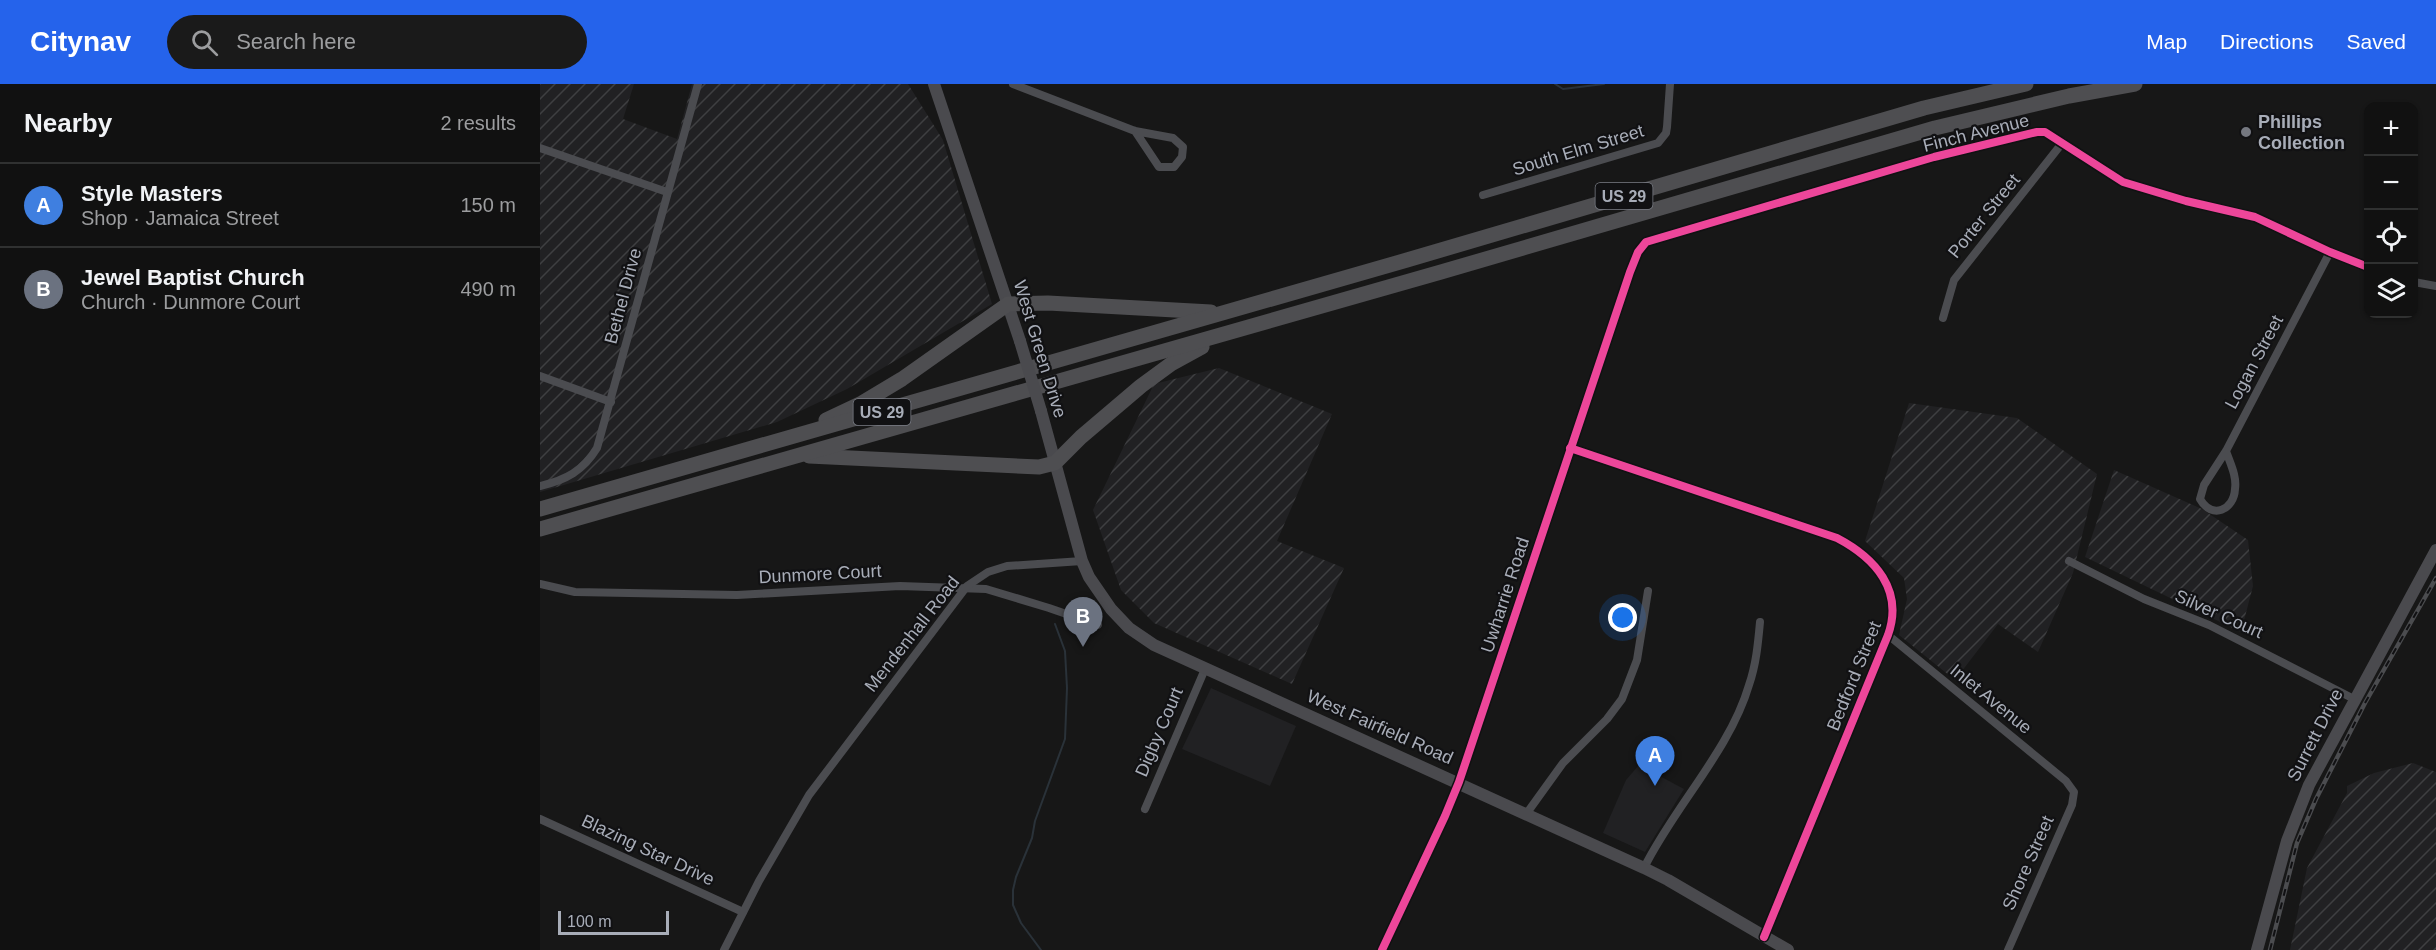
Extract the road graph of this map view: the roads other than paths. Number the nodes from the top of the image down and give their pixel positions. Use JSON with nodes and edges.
{"nodes":[{"id":1,"x":698,"y":84,"type":"edge"},
{"id":2,"x":927,"y":84,"type":"edge"},
{"id":3,"x":934,"y":84,"type":"edge"},
{"id":4,"x":1012,"y":84,"type":"edge"},
{"id":5,"x":1671,"y":84,"type":"edge"},
{"id":6,"x":2026,"y":84,"type":"edge"},
{"id":7,"x":2135,"y":84,"type":"edge"},
{"id":8,"x":939,"y":102,"type":"junction"},
{"id":9,"x":1135,"y":131,"type":"junction"},
{"id":10,"x":2063,"y":142,"type":"junction"},
{"id":11,"x":540,"y":147,"type":"edge"},
{"id":12,"x":667,"y":192,"type":"junction"},
{"id":13,"x":1483,"y":195,"type":"dead end"},
{"id":14,"x":1644,"y":244,"type":"joint"},
{"id":15,"x":2330,"y":252,"type":"junction"},
{"id":16,"x":2364,"y":265,"type":"edge"},
{"id":17,"x":2418,"y":283,"type":"edge"},
{"id":18,"x":2436,"y":286,"type":"edge"},
{"id":19,"x":1008,"y":304,"type":"junction"},
{"id":20,"x":1224,"y":313,"type":"junction"},
{"id":21,"x":1943,"y":318,"type":"dead end"},
{"id":22,"x":1225,"y":334,"type":"junction"},
{"id":23,"x":540,"y":376,"type":"edge"},
{"id":24,"x":611,"y":402,"type":"junction"},
{"id":25,"x":788,"y":439,"type":"junction"},
{"id":26,"x":1570,"y":448,"type":"junction"},
{"id":27,"x":2226,"y":451,"type":"junction"},
{"id":28,"x":797,"y":456,"type":"junction"},
{"id":29,"x":1055,"y":463,"type":"junction"},
{"id":30,"x":540,"y":486,"type":"edge"},
{"id":31,"x":540,"y":509,"type":"edge"},
{"id":32,"x":540,"y":529,"type":"edge"},
{"id":33,"x":2436,"y":550,"type":"edge"},
{"id":34,"x":1082,"y":561,"type":"junction"},
{"id":35,"x":2070,"y":561,"type":"dead end"},
{"id":36,"x":540,"y":584,"type":"edge"},
{"id":37,"x":966,"y":588,"type":"junction"},
{"id":38,"x":1648,"y":591,"type":"dead end"},
{"id":39,"x":1120,"y":618,"type":"joint"},
{"id":40,"x":1760,"y":622,"type":"dead end"},
{"id":41,"x":1098,"y":625,"type":"dead end"},
{"id":42,"x":1888,"y":635,"type":"junction"},
{"id":43,"x":1205,"y":669,"type":"junction"},
{"id":44,"x":2354,"y":699,"type":"junction"},
{"id":45,"x":1459,"y":782,"type":"junction"},
{"id":46,"x":2072,"y":789,"type":"joint"},
{"id":47,"x":1145,"y":809,"type":"dead end"},
{"id":48,"x":1527,"y":813,"type":"junction"},
{"id":49,"x":540,"y":819,"type":"edge"},
{"id":50,"x":1644,"y":868,"type":"junction"},
{"id":51,"x":743,"y":912,"type":"junction"},
{"id":52,"x":1764,"y":937,"type":"junction"},
{"id":53,"x":724,"y":950,"type":"edge"},
{"id":54,"x":1382,"y":950,"type":"edge"},
{"id":55,"x":1788,"y":950,"type":"edge"},
{"id":56,"x":2008,"y":950,"type":"edge"},
{"id":57,"x":2257,"y":950,"type":"edge"}],
"edges":[{"from":1,"to":12,"type":"street","name":"Bethel Drive"},
{"from":2,"to":8,"type":"main road"},
{"from":3,"to":8,"type":"main road","name":"West Green Drive"},
{"from":4,"to":9,"type":"street"},
{"from":5,"to":13,"type":"street","name":"South Elm Street"},
{"from":6,"to":20,"type":"highway","number":"US 29"},
{"from":7,"to":22,"type":"highway","number":"US 29"},
{"from":8,"to":19,"type":"main road","name":"West Green Drive"},
{"from":9,"to":9,"type":"street"},
{"from":10,"to":14,"type":"street","name":"Finch Avenue"},
{"from":10,"to":15,"type":"street","name":"Finch Avenue"},
{"from":10,"to":21,"type":"street","name":"Porter Street"},
{"from":11,"to":12,"type":"street"},
{"from":12,"to":24,"type":"street","name":"Bethel Drive"},
{"from":14,"to":26,"type":"street","name":"Uwharrie Road"},
{"from":15,"to":16,"type":"street","name":"Finch Avenue"},
{"from":15,"to":27,"type":"street","name":"Logan Street"},
{"from":17,"to":18,"type":"street"},
{"from":19,"to":20,"type":"highway"},
{"from":19,"to":25,"type":"highway"},
{"from":19,"to":29,"type":"main road","name":"West Green Drive","bridge":true},
{"from":20,"to":25,"type":"highway","number":"US 29"},
{"from":22,"to":28,"type":"highway","number":"US 29"},
{"from":22,"to":29,"type":"highway"},
{"from":23,"to":24,"type":"street"},
{"from":24,"to":30,"type":"street","name":"Bethel Drive"},
{"from":25,"to":31,"type":"highway","number":"US 29"},
{"from":26,"to":42,"type":"street","name":"Bedford Street"},
{"from":26,"to":45,"type":"street","name":"Uwharrie Road"},
{"from":27,"to":27,"type":"street","name":"Logan Street"},
{"from":28,"to":29,"type":"highway"},
{"from":28,"to":32,"type":"highway","number":"US 29"},
{"from":29,"to":34,"type":"main road","name":"West Green Drive"},
{"from":33,"to":44,"type":"main road","name":"Surrett Drive"},
{"from":34,"to":37,"type":"street","name":"Mendenhall Road"},
{"from":34,"to":39,"type":"main road","name":"West Green Drive"},
{"from":35,"to":44,"type":"street","name":"Silver Court"},
{"from":36,"to":37,"type":"street","name":"Dunmore Court"},
{"from":37,"to":41,"type":"street","name":"Dunmore Court"},
{"from":37,"to":51,"type":"street","name":"Mendenhall Road"},
{"from":38,"to":48,"type":"street"},
{"from":39,"to":43,"type":"main road","name":"West Fairfield Road"},
{"from":40,"to":50,"type":"street"},
{"from":42,"to":46,"type":"street","name":"Inlet Avenue"},
{"from":42,"to":52,"type":"street","name":"Bedford Street"},
{"from":43,"to":45,"type":"main road","name":"West Fairfield Road"},
{"from":43,"to":47,"type":"street","name":"Digby Court"},
{"from":44,"to":57,"type":"main road","name":"Surrett Drive"},
{"from":45,"to":48,"type":"main road","name":"West Fairfield Road"},
{"from":45,"to":54,"type":"street","name":"Uwharrie Road"},
{"from":46,"to":56,"type":"street","name":"Shore Street"},
{"from":48,"to":50,"type":"main road","name":"West Fairfield Road"},
{"from":49,"to":51,"type":"street","name":"Blazing Star Drive"},
{"from":50,"to":52,"type":"main road","name":"West Fairfield Road"},
{"from":51,"to":53,"type":"street","name":"Mendenhall Road"},
{"from":52,"to":55,"type":"main road","name":"West Fairfield Road"}]}
